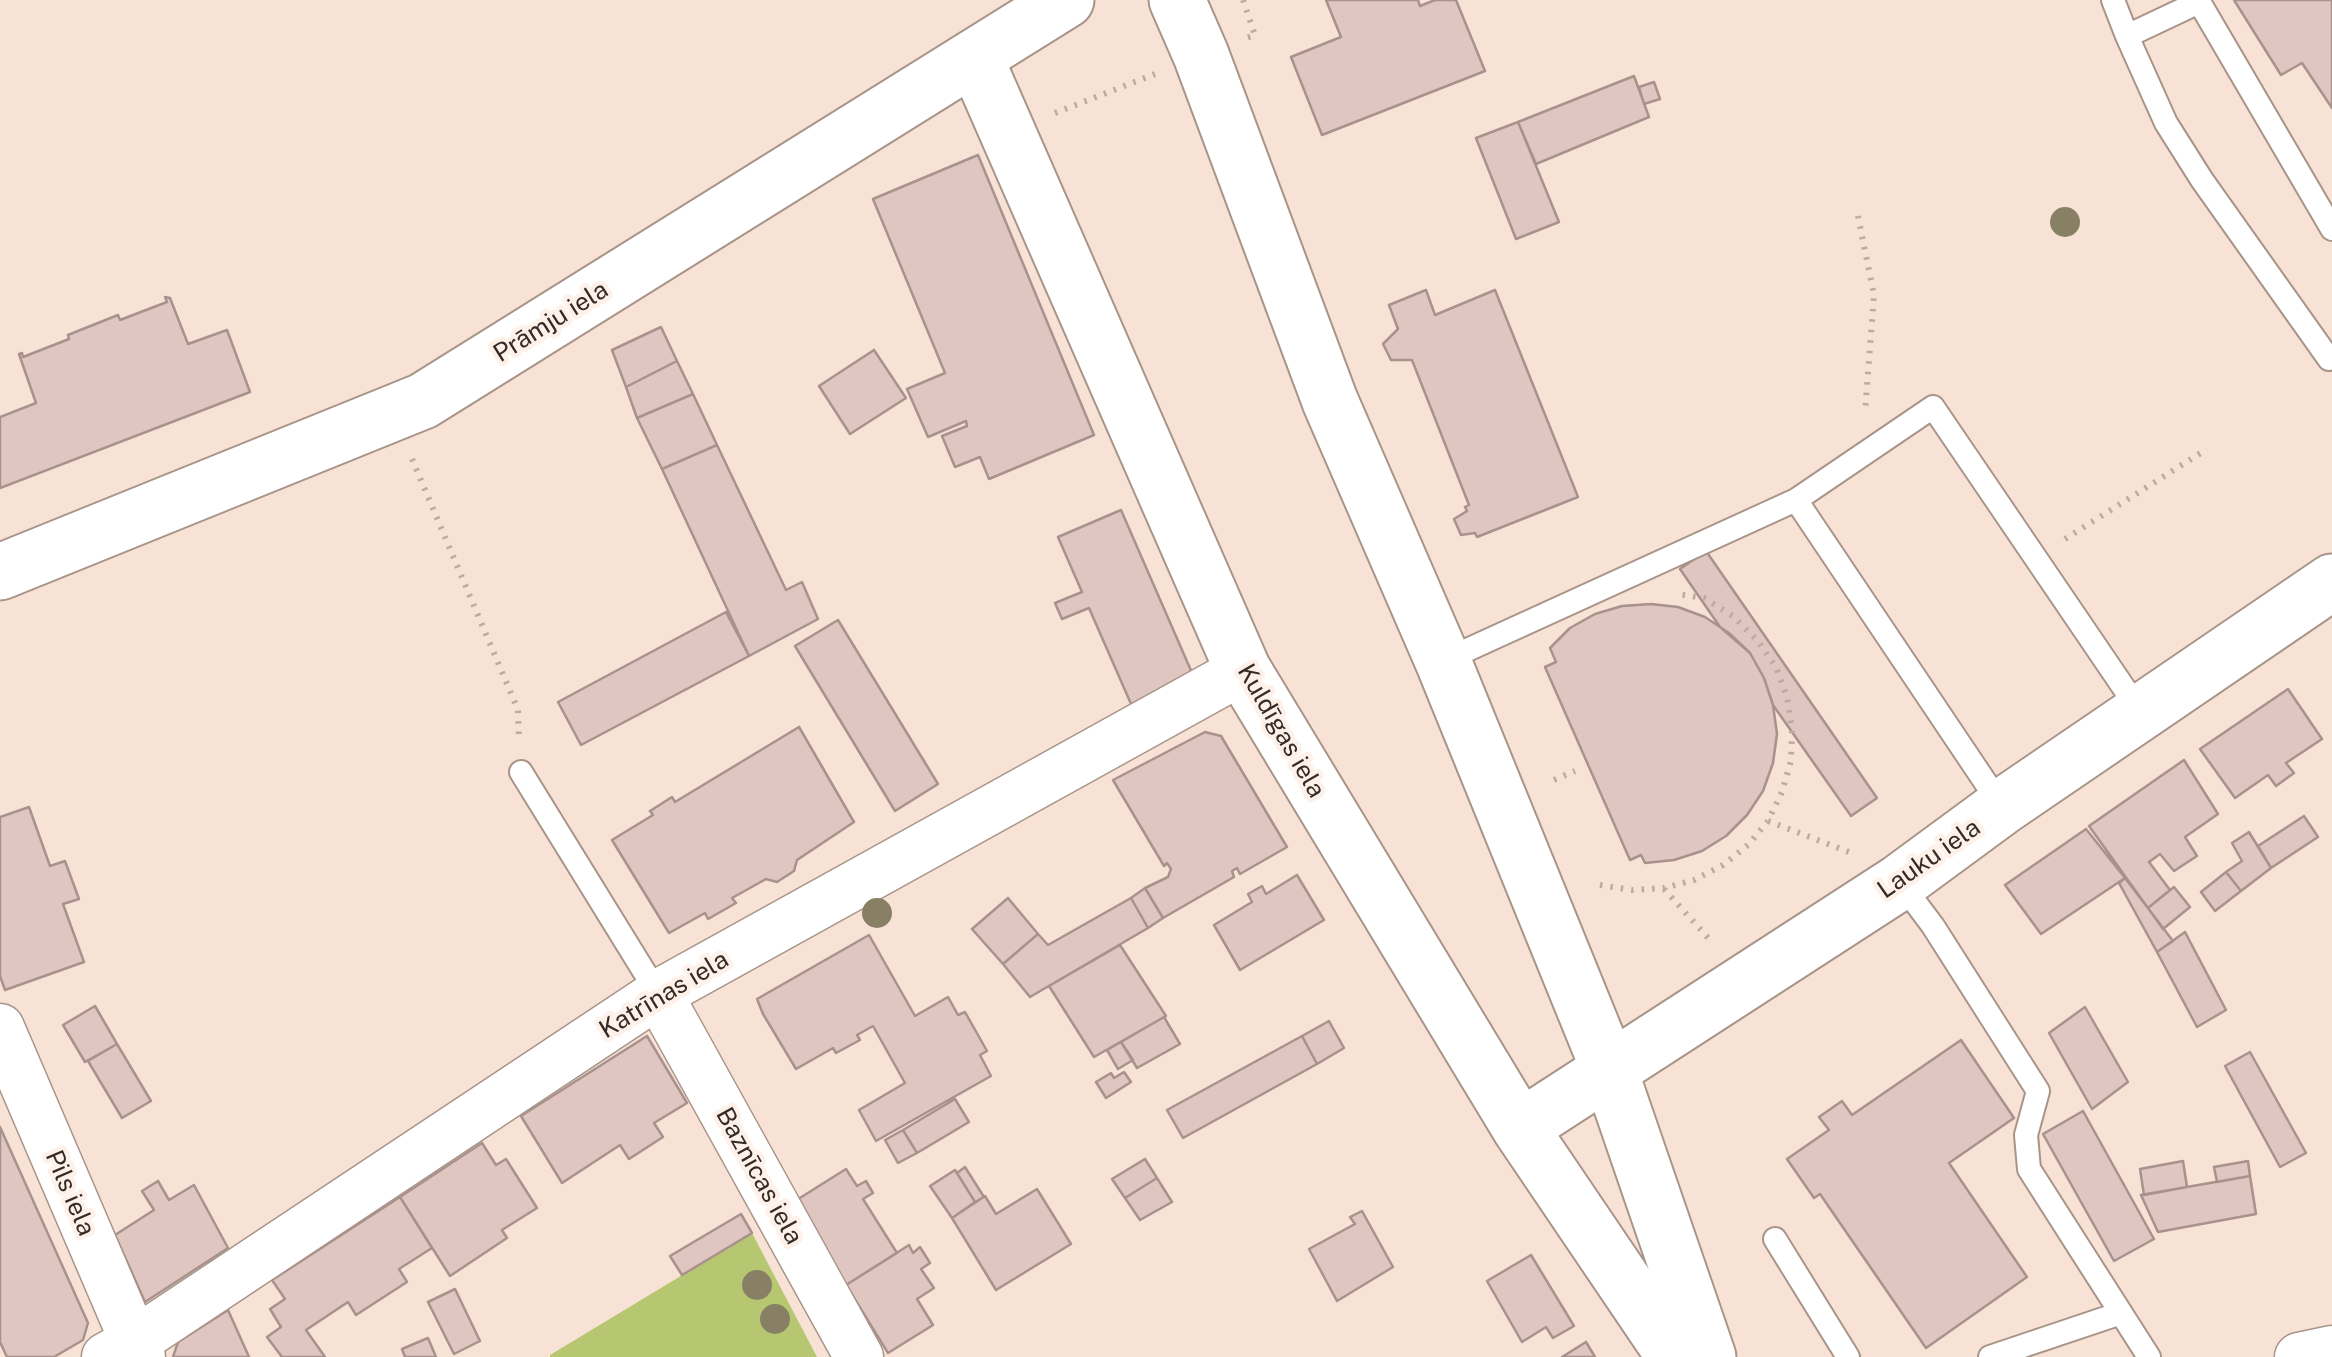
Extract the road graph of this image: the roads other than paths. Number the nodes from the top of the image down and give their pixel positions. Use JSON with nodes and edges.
{"nodes":[{"id":1,"x":1066,"y":0,"type":"edge"},
{"id":2,"x":1176,"y":0,"type":"edge"},
{"id":3,"x":2113,"y":0,"type":"edge"},
{"id":4,"x":2198,"y":1,"type":"edge"},
{"id":5,"x":2127,"y":36,"type":"junction"},
{"id":6,"x":975,"y":58,"type":"junction"},
{"id":7,"x":2332,"y":229,"type":"edge"},
{"id":8,"x":2328,"y":360,"type":"dead end"},
{"id":9,"x":1796,"y":500,"type":"junction"},
{"id":10,"x":0,"y":572,"type":"edge"},
{"id":11,"x":2332,"y":582,"type":"edge"},
{"id":12,"x":1442,"y":661,"type":"junction"},
{"id":13,"x":1244,"y":670,"type":"junction"},
{"id":14,"x":2141,"y":713,"type":"junction"},
{"id":15,"x":520,"y":772,"type":"road end"},
{"id":16,"x":2002,"y":808,"type":"junction"},
{"id":17,"x":1900,"y":882,"type":"junction"},
{"id":18,"x":658,"y":994,"type":"junction"},
{"id":19,"x":0,"y":1028,"type":"edge"},
{"id":20,"x":1609,"y":1068,"type":"junction"},
{"id":21,"x":1520,"y":1128,"type":"junction"},
{"id":22,"x":1774,"y":1238,"type":"dead end"},
{"id":23,"x":2121,"y":1313,"type":"junction"},
{"id":24,"x":2332,"y":1350,"type":"edge"},
{"id":25,"x":127,"y":1352,"type":"edge"},
{"id":26,"x":859,"y":1357,"type":"edge"},
{"id":27,"x":1674,"y":1357,"type":"edge"},
{"id":28,"x":1708,"y":1357,"type":"edge"},
{"id":29,"x":1848,"y":1357,"type":"edge"},
{"id":30,"x":1990,"y":1357,"type":"edge"},
{"id":31,"x":2149,"y":1357,"type":"edge"},
{"id":32,"x":2298,"y":1357,"type":"edge"}],
"edges":[{"from":1,"to":6,"type":"street","name":"Prāmju iela"},
{"from":2,"to":12,"type":"street"},
{"from":3,"to":5,"type":"lane"},
{"from":4,"to":5,"type":"lane"},
{"from":4,"to":7,"type":"lane"},
{"from":5,"to":8,"type":"lane"},
{"from":6,"to":10,"type":"street","name":"Prāmju iela"},
{"from":6,"to":13,"type":"street","name":"Kuldīgas iela"},
{"from":9,"to":12,"type":"lane"},
{"from":9,"to":14,"type":"lane"},
{"from":9,"to":16,"type":"lane"},
{"from":11,"to":14,"type":"street","name":"Lauku iela"},
{"from":12,"to":20,"type":"street"},
{"from":13,"to":18,"type":"street","name":"Katrīnas iela"},
{"from":13,"to":21,"type":"street","name":"Kuldīgas iela"},
{"from":14,"to":16,"type":"street","name":"Lauku iela"},
{"from":15,"to":18,"type":"lane"},
{"from":16,"to":17,"type":"street","name":"Lauku iela"},
{"from":17,"to":20,"type":"street","name":"Lauku iela"},
{"from":17,"to":23,"type":"lane"},
{"from":18,"to":25,"type":"street","name":"Katrīnas iela"},
{"from":18,"to":26,"type":"street","name":"Baznīcas iela"},
{"from":19,"to":25,"type":"street","name":"Pils iela"},
{"from":20,"to":21,"type":"street","name":"Lauku iela"},
{"from":20,"to":28,"type":"street"},
{"from":21,"to":27,"type":"street","name":"Kuldīgas iela"},
{"from":22,"to":29,"type":"lane"},
{"from":23,"to":30,"type":"lane"},
{"from":23,"to":31,"type":"lane"},
{"from":24,"to":32,"type":"street"}]}
